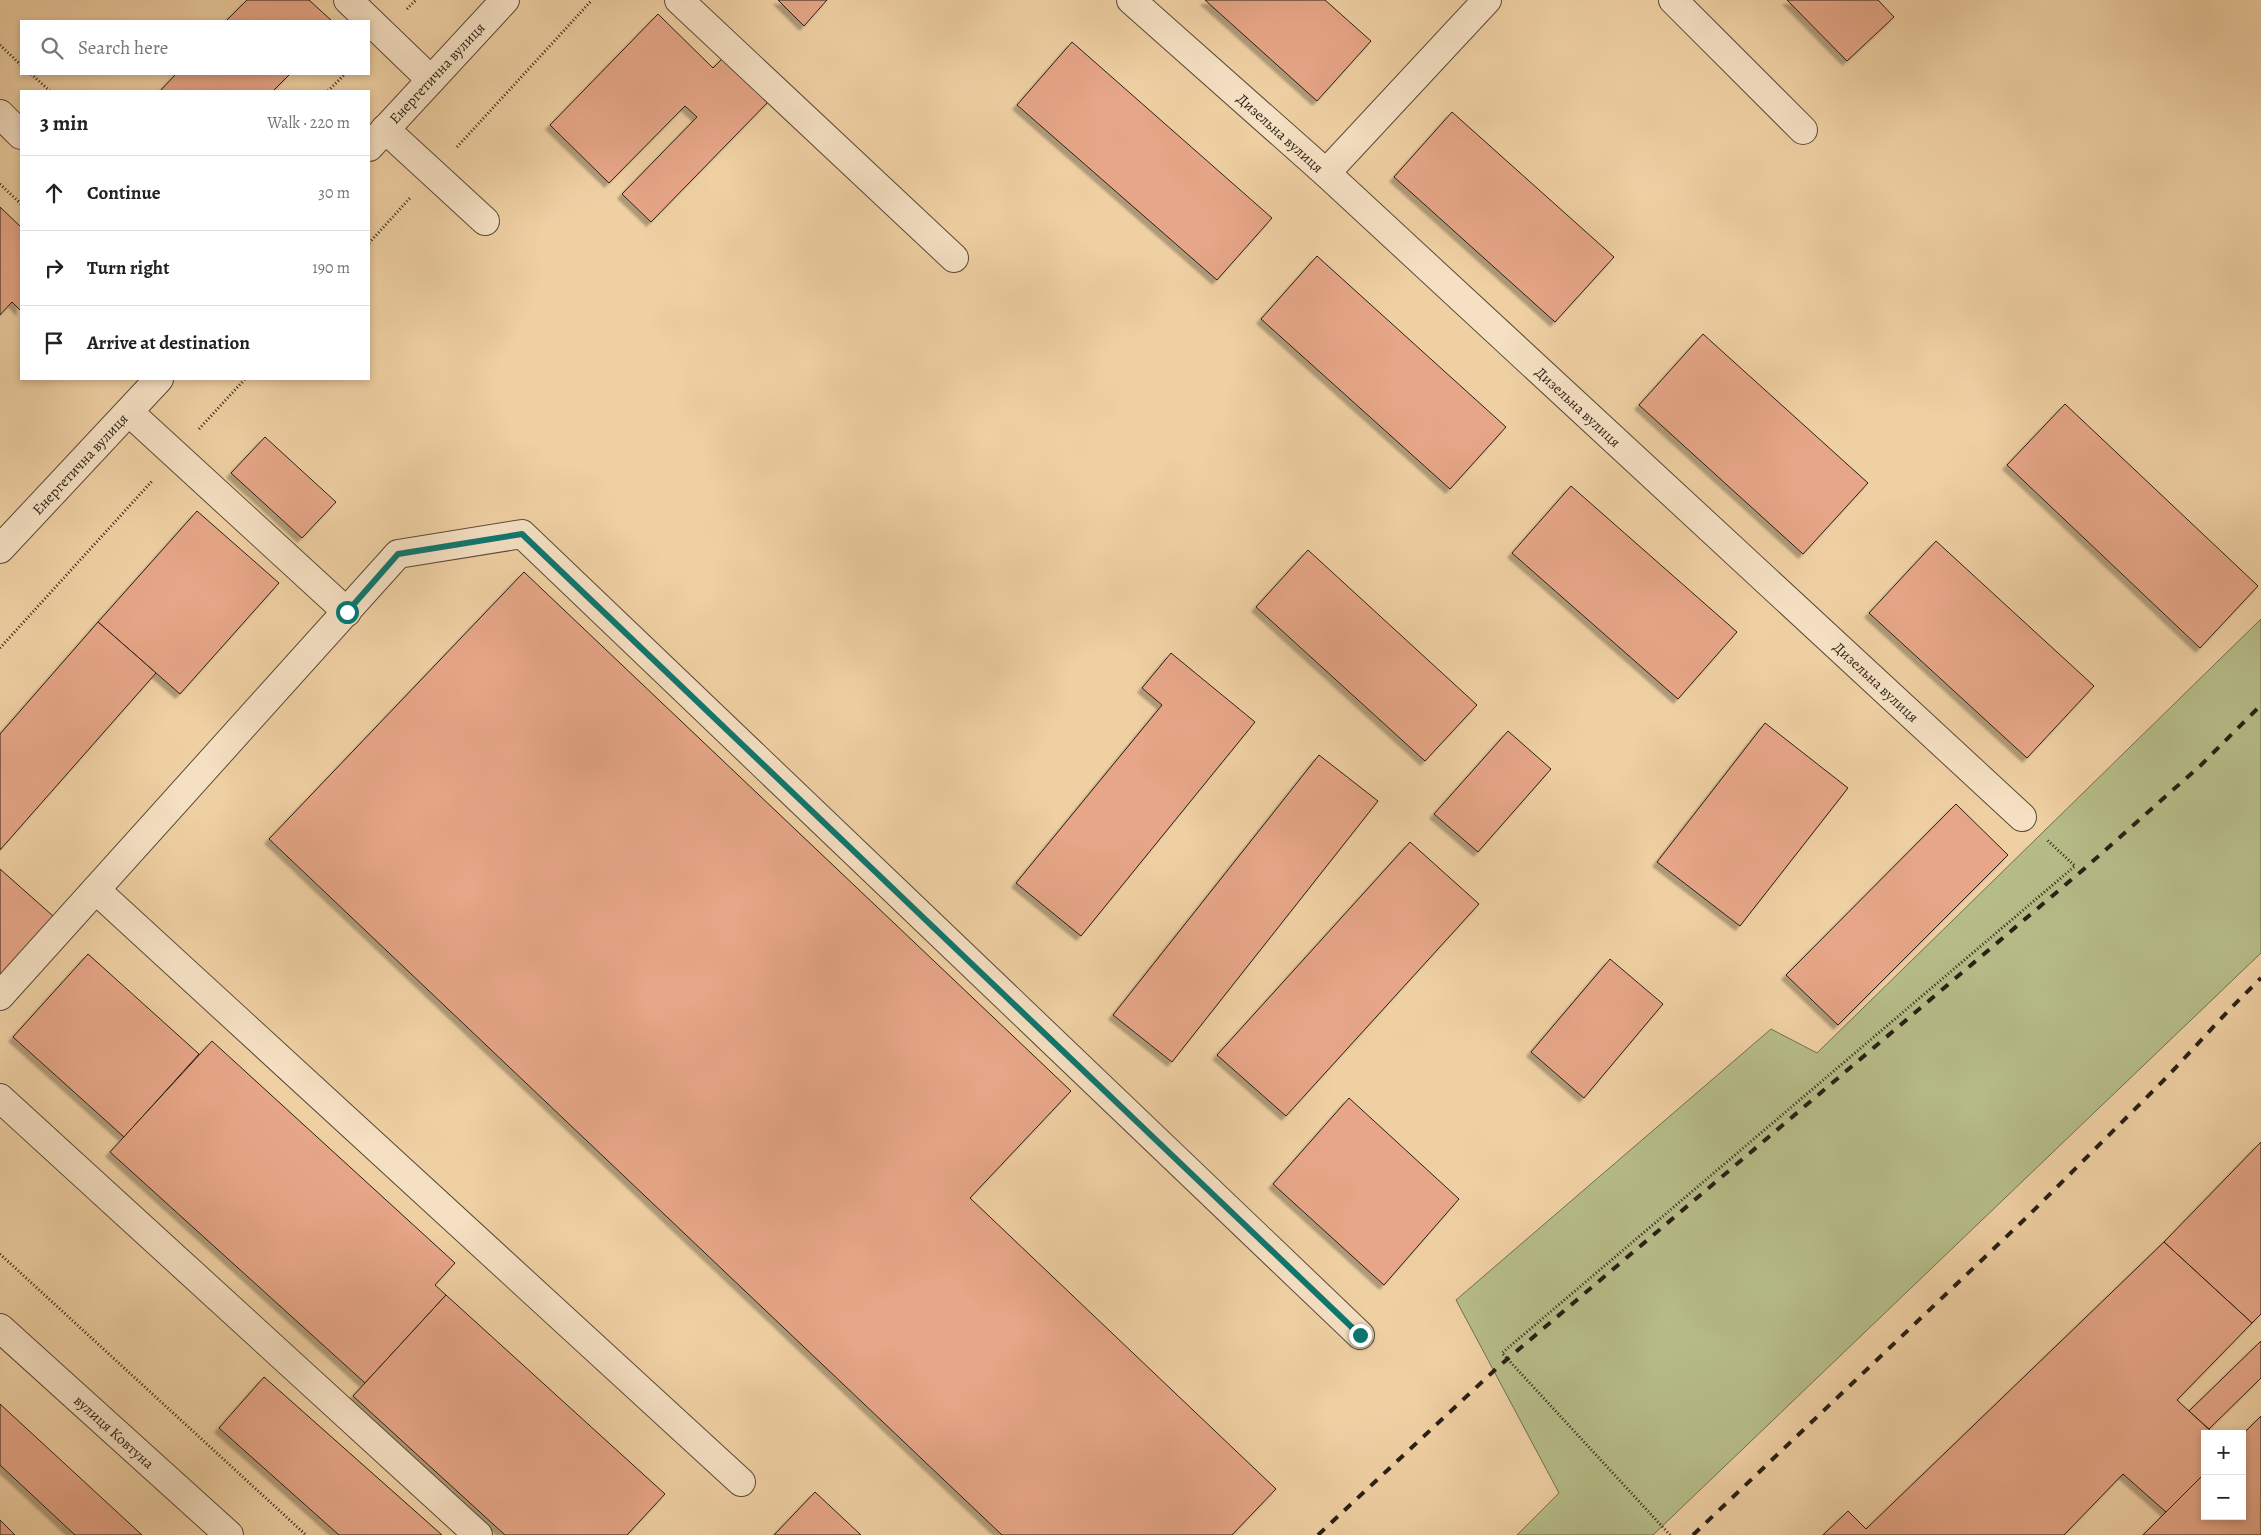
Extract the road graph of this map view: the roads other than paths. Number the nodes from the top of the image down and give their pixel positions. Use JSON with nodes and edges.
{"nodes":[{"id":1,"x":348,"y":0,"type":"edge"},
{"id":2,"x":505,"y":0,"type":"edge"},
{"id":3,"x":679,"y":0,"type":"edge"},
{"id":4,"x":1131,"y":0,"type":"edge"},
{"id":5,"x":1487,"y":0,"type":"edge"},
{"id":6,"x":1673,"y":0,"type":"edge"},
{"id":7,"x":369,"y":20,"type":"edge"},
{"id":8,"x":370,"y":21,"type":"edge"},
{"id":9,"x":431,"y":80,"type":"junction"},
{"id":10,"x":1,"y":116,"type":"edge"},
{"id":11,"x":1803,"y":130,"type":"dead end"},
{"id":12,"x":20,"y":134,"type":"edge"},
{"id":13,"x":377,"y":138,"type":"edge"},
{"id":14,"x":1326,"y":173,"type":"junction"},
{"id":15,"x":485,"y":221,"type":"dead end"},
{"id":16,"x":954,"y":258,"type":"dead end"},
{"id":17,"x":158,"y":380,"type":"edge"},
{"id":18,"x":129,"y":412,"type":"junction"},
{"id":19,"x":0,"y":549,"type":"edge"},
{"id":20,"x":347,"y":612,"type":"junction"},
{"id":21,"x":2022,"y":817,"type":"road end"},
{"id":22,"x":96,"y":890,"type":"junction"},
{"id":23,"x":0,"y":996,"type":"edge"},
{"id":24,"x":0,"y":1098,"type":"edge"},
{"id":25,"x":0,"y":1328,"type":"edge"},
{"id":26,"x":1360,"y":1335,"type":"dead end"},
{"id":27,"x":741,"y":1482,"type":"dead end"},
{"id":28,"x":229,"y":1535,"type":"edge"},
{"id":29,"x":478,"y":1535,"type":"edge"}],
"edges":[{"from":1,"to":7,"type":"street"},
{"from":2,"to":9,"type":"street","name":"Енергетична вулиця"},
{"from":3,"to":16,"type":"street"},
{"from":4,"to":14,"type":"street","name":"Дизельна вулиця"},
{"from":5,"to":14,"type":"street"},
{"from":6,"to":11,"type":"street"},
{"from":8,"to":9,"type":"street"},
{"from":9,"to":13,"type":"street","name":"Енергетична вулиця"},
{"from":10,"to":12,"type":"street"},
{"from":13,"to":15,"type":"street"},
{"from":14,"to":21,"type":"street","name":"Дизельна вулиця"},
{"from":17,"to":18,"type":"street","name":"Енергетична вулиця"},
{"from":18,"to":19,"type":"street","name":"Енергетична вулиця"},
{"from":18,"to":20,"type":"street"},
{"from":20,"to":22,"type":"street"},
{"from":20,"to":26,"type":"street"},
{"from":22,"to":23,"type":"street"},
{"from":22,"to":27,"type":"street"},
{"from":24,"to":29,"type":"street"},
{"from":25,"to":28,"type":"street","name":"вулиця Ковтуна"}]}
